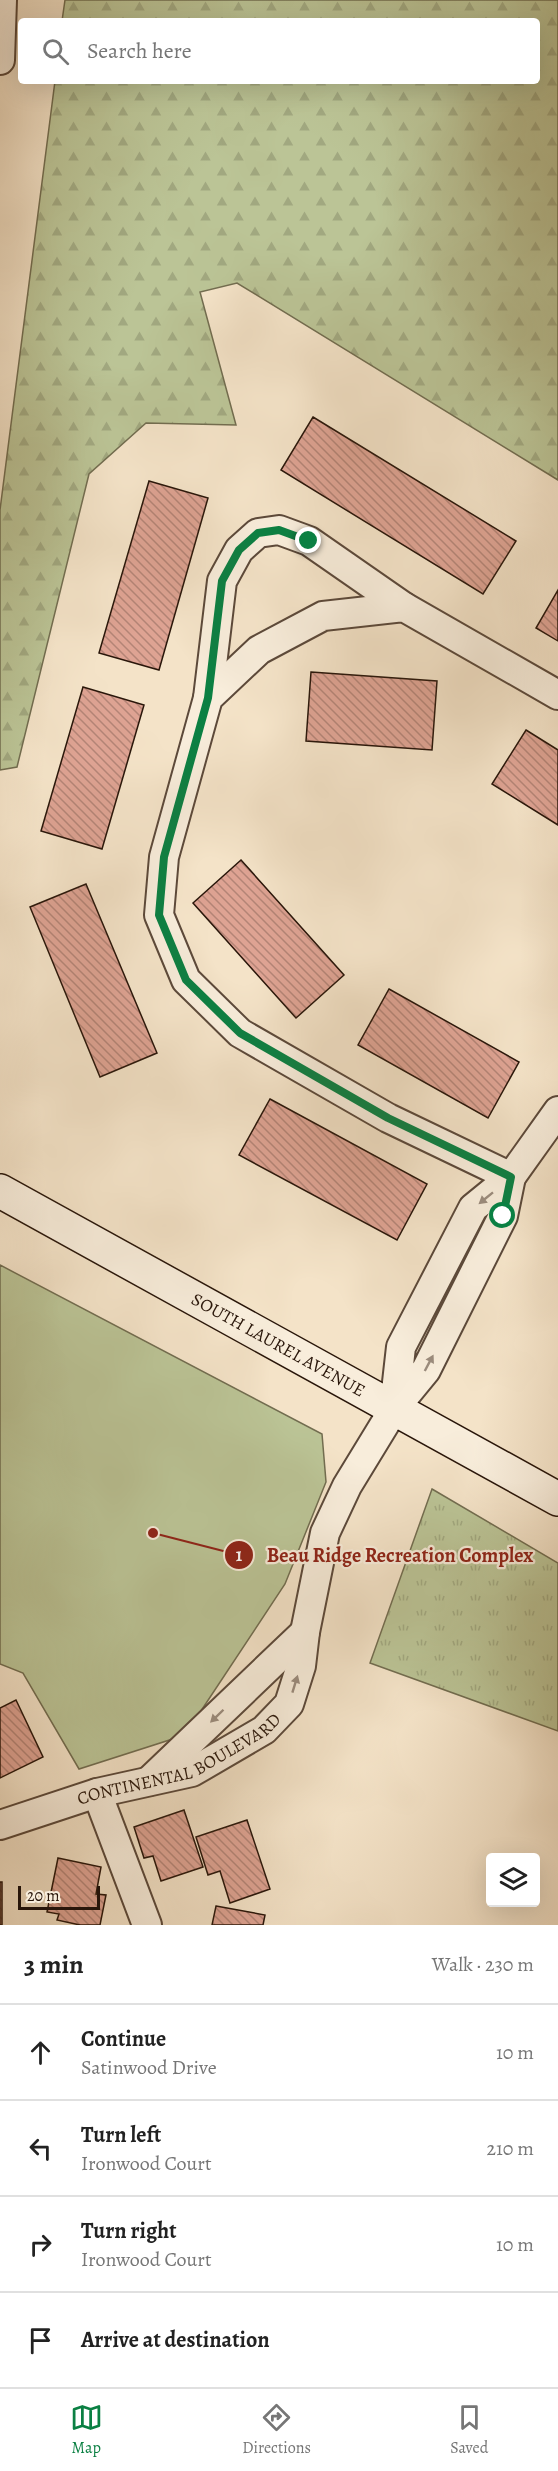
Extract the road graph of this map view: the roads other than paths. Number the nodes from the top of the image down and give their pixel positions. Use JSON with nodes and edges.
{"nodes":[{"id":1,"x":2,"y":0,"type":"edge"},
{"id":2,"x":0,"y":60,"type":"edge"},
{"id":3,"x":404,"y":607,"type":"junction"},
{"id":4,"x":558,"y":695,"type":"edge"},
{"id":5,"x":208,"y":698,"type":"junction"},
{"id":6,"x":558,"y":1111,"type":"edge"},
{"id":7,"x":511,"y":1177,"type":"junction"},
{"id":8,"x":0,"y":1191,"type":"edge"},
{"id":9,"x":439,"y":1273,"type":"junction"},
{"id":10,"x":467,"y":1288,"type":"junction"},
{"id":11,"x":394,"y":1409,"type":"junction"},
{"id":12,"x":558,"y":1499,"type":"edge"},
{"id":13,"x":305,"y":1632,"type":"junction"},
{"id":14,"x":149,"y":1781,"type":"junction"},
{"id":15,"x":97,"y":1793,"type":"junction"},
{"id":16,"x":0,"y":1825,"type":"edge"},
{"id":17,"x":147,"y":1925,"type":"edge"}],
"edges":[{"from":1,"to":2,"type":"street"},
{"from":3,"to":4,"type":"street"},
{"from":3,"to":5,"type":"street"},
{"from":3,"to":5,"type":"street"},
{"from":5,"to":7,"type":"street"},
{"from":6,"to":7,"type":"street"},
{"from":7,"to":9,"type":"street","one_way":true},
{"from":7,"to":10,"type":"street","name":"CONTINENTAL BOULEVARD"},
{"from":8,"to":11,"type":"main road","name":"SOUTH LAUREL AVENUE"},
{"from":9,"to":10,"type":"street"},
{"from":9,"to":11,"type":"street"},
{"from":11,"to":10,"type":"street","name":"CONTINENTAL BOULEVARD","one_way":true},
{"from":11,"to":12,"type":"main road","name":"SOUTH LAUREL AVENUE"},
{"from":11,"to":13,"type":"street","name":"CONTINENTAL BOULEVARD"},
{"from":13,"to":14,"type":"street","one_way":true},
{"from":14,"to":13,"type":"street","name":"CONTINENTAL BOULEVARD","one_way":true},
{"from":14,"to":15,"type":"street","name":"CONTINENTAL BOULEVARD"},
{"from":15,"to":16,"type":"street","name":"CONTINENTAL BOULEVARD"},
{"from":15,"to":17,"type":"street"}]}
